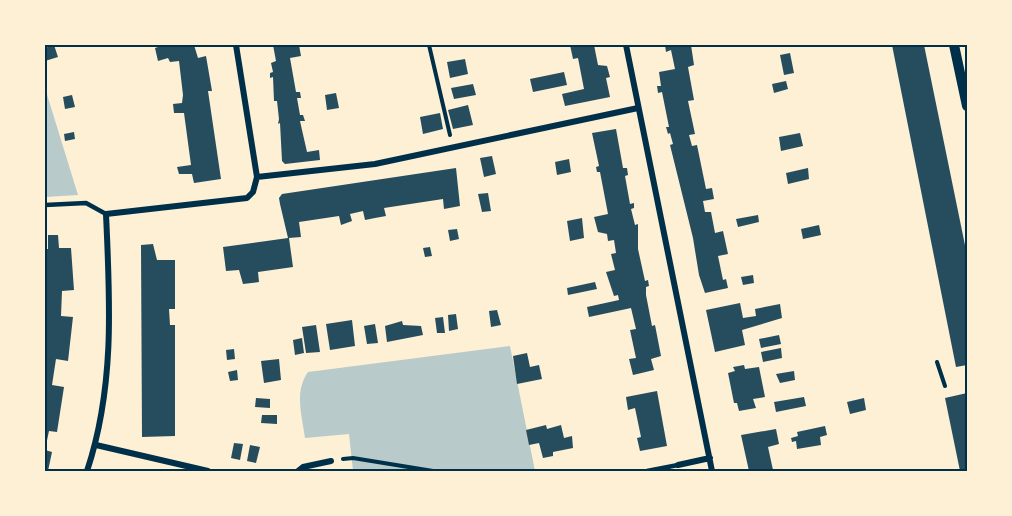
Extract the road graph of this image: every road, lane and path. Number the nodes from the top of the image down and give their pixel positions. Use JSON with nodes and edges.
{"nodes":[{"id":1,"x":236,"y":45,"type":"edge"},
{"id":2,"x":429,"y":45,"type":"edge"},
{"id":3,"x":626,"y":45,"type":"edge"},
{"id":4,"x":954,"y":45,"type":"edge"},
{"id":5,"x":967,"y":106,"type":"edge"},
{"id":6,"x":638,"y":108,"type":"junction"},
{"id":7,"x":453,"y":147,"type":"junction"},
{"id":8,"x":257,"y":177,"type":"junction"},
{"id":9,"x":45,"y":205,"type":"edge"},
{"id":10,"x":106,"y":214,"type":"junction"},
{"id":11,"x":937,"y":362,"type":"dead end"},
{"id":12,"x":945,"y":386,"type":"dead end"},
{"id":13,"x":96,"y":445,"type":"junction"},
{"id":14,"x":710,"y":458,"type":"junction"},
{"id":15,"x":330,"y":461,"type":"joint"},
{"id":16,"x":678,"y":465,"type":"joint"},
{"id":17,"x":87,"y":471,"type":"edge"},
{"id":18,"x":208,"y":471,"type":"edge"},
{"id":19,"x":298,"y":471,"type":"edge"},
{"id":20,"x":433,"y":471,"type":"edge"},
{"id":21,"x":647,"y":471,"type":"edge"},
{"id":22,"x":712,"y":471,"type":"edge"}],
"edges":[{"from":1,"to":8,"type":"street"},
{"from":2,"to":7,"type":"path"},
{"from":3,"to":6,"type":"street"},
{"from":4,"to":5,"type":"street"},
{"from":6,"to":7,"type":"street"},
{"from":6,"to":14,"type":"street"},
{"from":7,"to":8,"type":"street"},
{"from":8,"to":10,"type":"street"},
{"from":9,"to":10,"type":"lane"},
{"from":10,"to":13,"type":"street"},
{"from":11,"to":12,"type":"path"},
{"from":13,"to":17,"type":"street"},
{"from":13,"to":18,"type":"street"},
{"from":14,"to":16,"type":"street"},
{"from":14,"to":22,"type":"street"},
{"from":15,"to":19,"type":"street"},
{"from":15,"to":20,"type":"path"},
{"from":16,"to":21,"type":"lane"}]}
